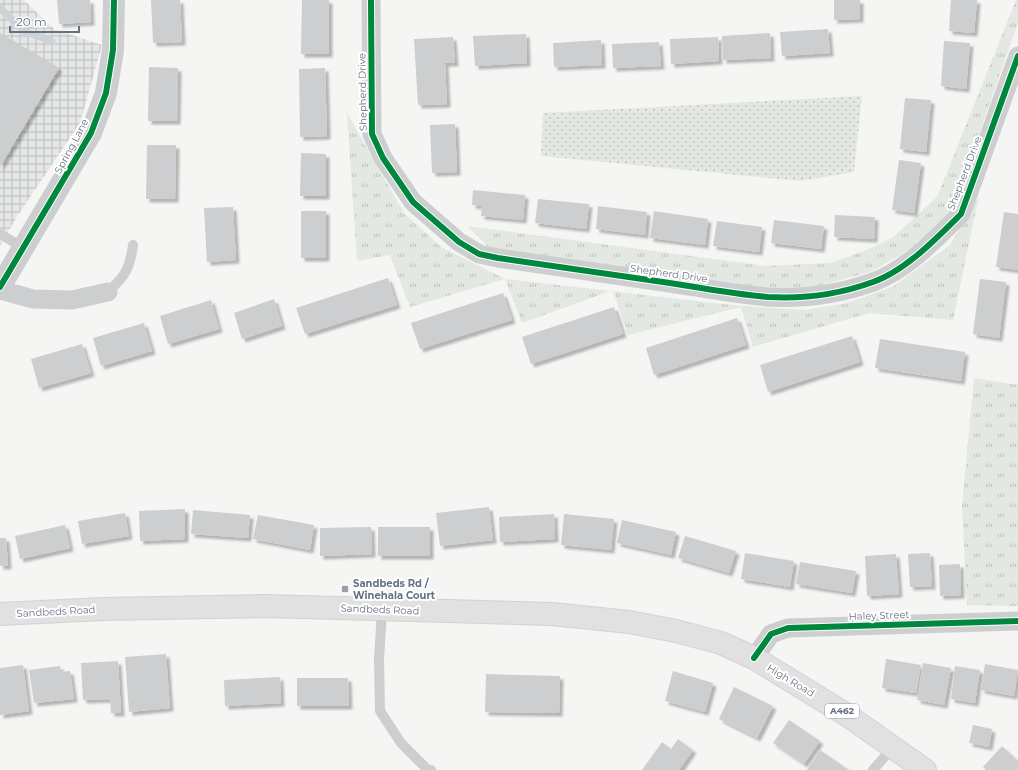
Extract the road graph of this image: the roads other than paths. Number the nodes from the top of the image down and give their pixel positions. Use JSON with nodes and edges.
{"nodes":[{"id":1,"x":114,"y":0,"type":"edge"},
{"id":2,"x":371,"y":0,"type":"edge"},
{"id":3,"x":1018,"y":56,"type":"edge"},
{"id":4,"x":0,"y":234,"type":"edge"},
{"id":5,"x":133,"y":245,"type":"dead end"},
{"id":6,"x":24,"y":248,"type":"junction"},
{"id":7,"x":0,"y":288,"type":"edge"},
{"id":8,"x":108,"y":292,"type":"joint"},
{"id":9,"x":382,"y":610,"type":"junction"},
{"id":10,"x":0,"y":614,"type":"edge"},
{"id":11,"x":1018,"y":621,"type":"edge"},
{"id":12,"x":754,"y":658,"type":"junction"},
{"id":13,"x":894,"y":746,"type":"junction"},
{"id":14,"x":916,"y":767,"type":"edge"},
{"id":15,"x":431,"y":770,"type":"edge"},
{"id":16,"x":873,"y":770,"type":"edge"}],
"edges":[{"from":1,"to":6,"type":"street","name":"Spring Lane"},
{"from":2,"to":3,"type":"street","name":"Shepherd Drive"},
{"from":4,"to":6,"type":"lane"},
{"from":5,"to":8,"type":"lane"},
{"from":6,"to":7,"type":"street","name":"Spring Lane"},
{"from":7,"to":8,"type":"street"},
{"from":9,"to":10,"type":"main road","name":"Sandbeds Road","number":"A462"},
{"from":9,"to":12,"type":"main road","name":"Sandbeds Road","number":"A462"},
{"from":9,"to":15,"type":"lane"},
{"from":11,"to":12,"type":"street","name":"Haley Street"},
{"from":12,"to":13,"type":"main road","name":"High Road","number":"A462"},
{"from":13,"to":14,"type":"main road","name":"High Road","number":"A462"},
{"from":13,"to":16,"type":"lane"}]}
